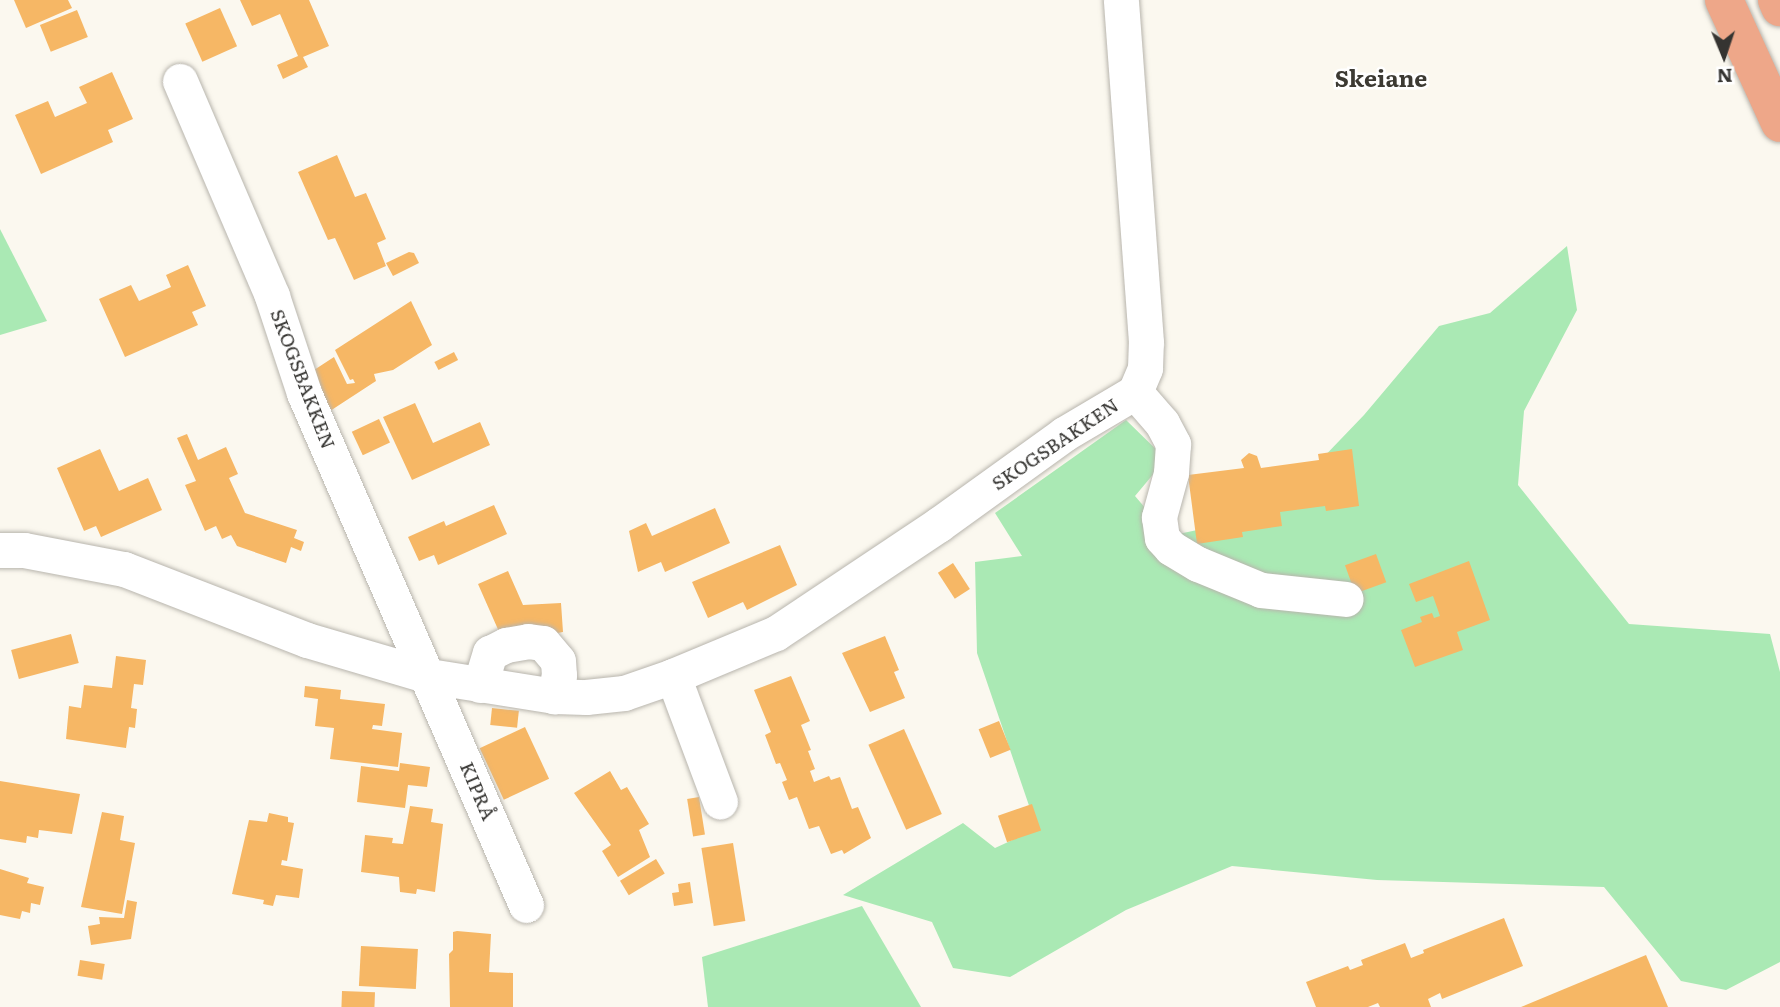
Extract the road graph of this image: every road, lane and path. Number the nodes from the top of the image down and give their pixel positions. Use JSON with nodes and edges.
{"nodes":[{"id":1,"x":1121,"y":0,"type":"edge"},
{"id":2,"x":1724,"y":0,"type":"edge"},
{"id":3,"x":1777,"y":0,"type":"edge"},
{"id":4,"x":1780,"y":6,"type":"edge"},
{"id":5,"x":180,"y":81,"type":"dead end"},
{"id":6,"x":1780,"y":123,"type":"edge"},
{"id":7,"x":1135,"y":392,"type":"junction"},
{"id":8,"x":0,"y":550,"type":"edge"},
{"id":9,"x":1346,"y":599,"type":"dead end"},
{"id":10,"x":429,"y":676,"type":"junction"},
{"id":11,"x":673,"y":676,"type":"junction"},
{"id":12,"x":480,"y":685,"type":"junction"},
{"id":13,"x":554,"y":696,"type":"junction"},
{"id":14,"x":720,"y":802,"type":"dead end"},
{"id":15,"x":526,"y":905,"type":"dead end"}],
"edges":[{"from":1,"to":7,"type":"street","name":"SKOGSBAKKEN"},
{"from":2,"to":6,"type":"highway"},
{"from":3,"to":4,"type":"highway"},
{"from":5,"to":10,"type":"street","name":"SKOGSBAKKEN"},
{"from":7,"to":9,"type":"street"},
{"from":7,"to":11,"type":"street","name":"SKOGSBAKKEN"},
{"from":8,"to":10,"type":"street","name":"SKOGSBAKKEN"},
{"from":10,"to":12,"type":"street","name":"SKOGSBAKKEN"},
{"from":10,"to":15,"type":"street","name":"KIPRÅ"},
{"from":11,"to":13,"type":"street","name":"SKOGSBAKKEN"},
{"from":11,"to":14,"type":"street"},
{"from":12,"to":13,"type":"street","name":"SKOGSBAKKEN"},
{"from":12,"to":13,"type":"street"}]}
